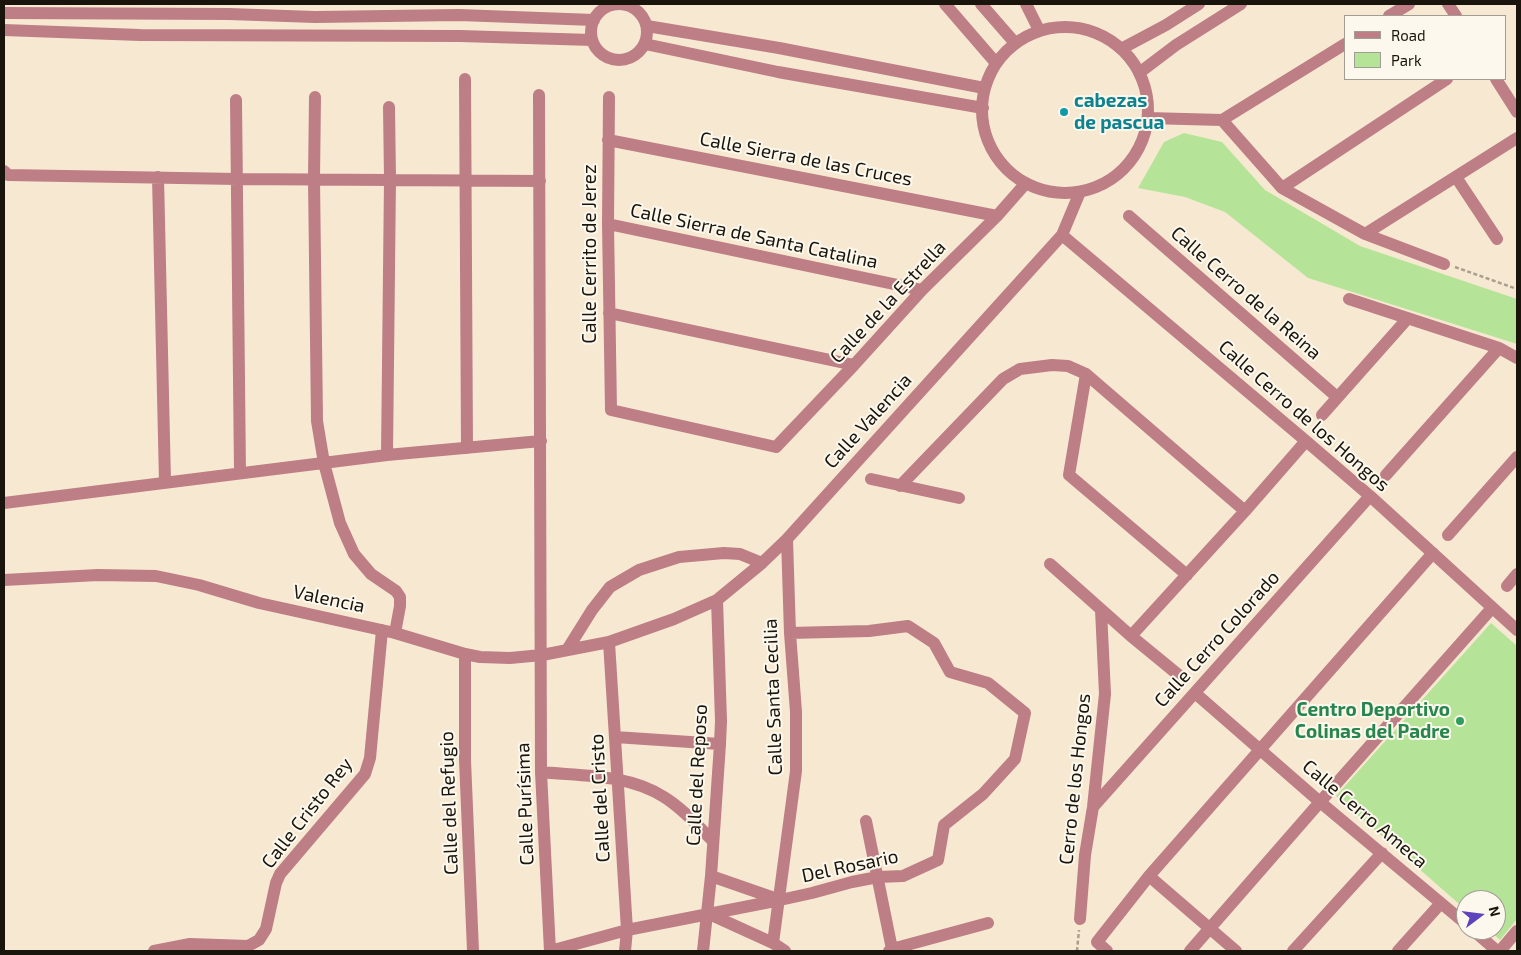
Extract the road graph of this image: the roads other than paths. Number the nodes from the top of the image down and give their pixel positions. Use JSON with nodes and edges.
{"nodes":[{"id":1,"x":945,"y":4,"type":"edge"},
{"id":2,"x":981,"y":4,"type":"edge"},
{"id":3,"x":1026,"y":4,"type":"edge"},
{"id":4,"x":1199,"y":4,"type":"edge"},
{"id":5,"x":1241,"y":4,"type":"edge"},
{"id":6,"x":1409,"y":4,"type":"edge"},
{"id":7,"x":1448,"y":4,"type":"edge"},
{"id":8,"x":596,"y":12,"type":"edge"},
{"id":9,"x":4,"y":13,"type":"edge"},
{"id":10,"x":1391,"y":15,"type":"edge"},
{"id":11,"x":1455,"y":15,"type":"edge"},
{"id":12,"x":647,"y":26,"type":"junction"},
{"id":13,"x":4,"y":30,"type":"edge"},
{"id":14,"x":1039,"y":30,"type":"junction"},
{"id":15,"x":592,"y":40,"type":"junction"},
{"id":16,"x":1015,"y":43,"type":"junction"},
{"id":17,"x":645,"y":44,"type":"junction"},
{"id":18,"x":1344,"y":45,"type":"edge"},
{"id":19,"x":1121,"y":49,"type":"junction"},
{"id":20,"x":996,"y":63,"type":"junction"},
{"id":21,"x":1139,"y":73,"type":"junction"},
{"id":22,"x":465,"y":79,"type":"dead end"},
{"id":23,"x":1445,"y":80,"type":"edge"},
{"id":24,"x":1497,"y":80,"type":"edge"},
{"id":25,"x":984,"y":88,"type":"junction"},
{"id":26,"x":539,"y":95,"type":"dead end"},
{"id":27,"x":315,"y":97,"type":"dead end"},
{"id":28,"x":609,"y":97,"type":"dead end"},
{"id":29,"x":236,"y":100,"type":"dead end"},
{"id":30,"x":389,"y":106,"type":"dead end"},
{"id":31,"x":983,"y":108,"type":"junction"},
{"id":32,"x":1517,"y":112,"type":"edge"},
{"id":33,"x":1148,"y":118,"type":"junction"},
{"id":34,"x":1222,"y":120,"type":"junction"},
{"id":35,"x":1517,"y":138,"type":"edge"},
{"id":36,"x":608,"y":140,"type":"junction"},
{"id":37,"x":4,"y":171,"type":"edge"},
{"id":38,"x":1456,"y":177,"type":"junction"},
{"id":39,"x":158,"y":178,"type":"junction"},
{"id":40,"x":237,"y":179,"type":"junction"},
{"id":41,"x":314,"y":179,"type":"junction"},
{"id":42,"x":390,"y":179,"type":"junction"},
{"id":43,"x":465,"y":179,"type":"junction"},
{"id":44,"x":540,"y":180,"type":"junction"},
{"id":45,"x":1026,"y":183,"type":"junction"},
{"id":46,"x":1282,"y":188,"type":"junction"},
{"id":47,"x":1080,"y":192,"type":"junction"},
{"id":48,"x":997,"y":216,"type":"junction"},
{"id":49,"x":1129,"y":216,"type":"dead end"},
{"id":50,"x":608,"y":224,"type":"junction"},
{"id":51,"x":1366,"y":234,"type":"junction"},
{"id":52,"x":1062,"y":236,"type":"junction"},
{"id":53,"x":1497,"y":238,"type":"dead end"},
{"id":54,"x":1444,"y":264,"type":"road end"},
{"id":55,"x":922,"y":290,"type":"junction"},
{"id":56,"x":1349,"y":299,"type":"dead end"},
{"id":57,"x":609,"y":313,"type":"junction"},
{"id":58,"x":1408,"y":318,"type":"junction"},
{"id":59,"x":1498,"y":348,"type":"junction"},
{"id":60,"x":1517,"y":358,"type":"edge"},
{"id":61,"x":854,"y":365,"type":"junction"},
{"id":62,"x":1086,"y":374,"type":"junction"},
{"id":63,"x":1338,"y":398,"type":"junction"},
{"id":64,"x":1322,"y":415,"type":"dead end"},
{"id":65,"x":541,"y":441,"type":"junction"},
{"id":66,"x":1306,"y":441,"type":"junction"},
{"id":67,"x":776,"y":447,"type":"joint"},
{"id":68,"x":467,"y":448,"type":"junction"},
{"id":69,"x":386,"y":455,"type":"junction"},
{"id":70,"x":1517,"y":457,"type":"edge"},
{"id":71,"x":324,"y":463,"type":"junction"},
{"id":72,"x":240,"y":473,"type":"junction"},
{"id":73,"x":1386,"y":475,"type":"dead end"},
{"id":74,"x":871,"y":479,"type":"dead end"},
{"id":75,"x":165,"y":482,"type":"junction"},
{"id":76,"x":900,"y":486,"type":"junction"},
{"id":77,"x":1370,"y":496,"type":"junction"},
{"id":78,"x":958,"y":498,"type":"dead end"},
{"id":79,"x":4,"y":503,"type":"edge"},
{"id":80,"x":1245,"y":511,"type":"junction"},
{"id":81,"x":1448,"y":536,"type":"dead end"},
{"id":82,"x":787,"y":539,"type":"junction"},
{"id":83,"x":1433,"y":553,"type":"junction"},
{"id":84,"x":762,"y":562,"type":"junction"},
{"id":85,"x":1050,"y":564,"type":"dead end"},
{"id":86,"x":1517,"y":574,"type":"edge"},
{"id":87,"x":1187,"y":575,"type":"junction"},
{"id":88,"x":4,"y":580,"type":"edge"},
{"id":89,"x":1508,"y":586,"type":"dead end"},
{"id":90,"x":716,"y":600,"type":"junction"},
{"id":91,"x":1492,"y":608,"type":"junction"},
{"id":92,"x":1101,"y":610,"type":"junction"},
{"id":93,"x":1517,"y":630,"type":"edge"},
{"id":94,"x":389,"y":631,"type":"junction"},
{"id":95,"x":644,"y":631,"type":"joint"},
{"id":96,"x":790,"y":633,"type":"junction"},
{"id":97,"x":1131,"y":636,"type":"junction"},
{"id":98,"x":609,"y":642,"type":"junction"},
{"id":99,"x":568,"y":650,"type":"junction"},
{"id":100,"x":466,"y":654,"type":"junction"},
{"id":101,"x":542,"y":656,"type":"junction"},
{"id":102,"x":1181,"y":677,"type":"dead end"},
{"id":103,"x":1195,"y":693,"type":"junction"},
{"id":104,"x":615,"y":737,"type":"junction"},
{"id":105,"x":720,"y":744,"type":"junction"},
{"id":106,"x":1260,"y":750,"type":"junction"},
{"id":107,"x":542,"y":772,"type":"junction"},
{"id":108,"x":618,"y":779,"type":"junction"},
{"id":109,"x":1320,"y":802,"type":"junction"},
{"id":110,"x":1093,"y":807,"type":"junction"},
{"id":111,"x":866,"y":820,"type":"dead end"},
{"id":112,"x":712,"y":840,"type":"junction"},
{"id":113,"x":1382,"y":853,"type":"junction"},
{"id":114,"x":711,"y":876,"type":"junction"},
{"id":115,"x":1149,"y":876,"type":"junction"},
{"id":116,"x":878,"y":878,"type":"junction"},
{"id":117,"x":780,"y":900,"type":"junction"},
{"id":118,"x":1441,"y":903,"type":"junction"},
{"id":119,"x":707,"y":913,"type":"junction"},
{"id":120,"x":1456,"y":916,"type":"edge"},
{"id":121,"x":1080,"y":919,"type":"road end"},
{"id":122,"x":988,"y":923,"type":"dead end"},
{"id":123,"x":1209,"y":929,"type":"junction"},
{"id":124,"x":627,"y":930,"type":"junction"},
{"id":125,"x":1517,"y":931,"type":"edge"},
{"id":126,"x":1484,"y":940,"type":"edge"},
{"id":127,"x":773,"y":943,"type":"junction"},
{"id":128,"x":891,"y":950,"type":"edge"},
{"id":129,"x":154,"y":951,"type":"edge"},
{"id":130,"x":473,"y":951,"type":"edge"},
{"id":131,"x":550,"y":951,"type":"edge"},
{"id":132,"x":625,"y":951,"type":"edge"},
{"id":133,"x":703,"y":951,"type":"edge"},
{"id":134,"x":785,"y":951,"type":"edge"},
{"id":135,"x":1107,"y":951,"type":"edge"},
{"id":136,"x":1190,"y":951,"type":"edge"},
{"id":137,"x":1236,"y":951,"type":"edge"},
{"id":138,"x":1293,"y":951,"type":"edge"},
{"id":139,"x":1398,"y":951,"type":"edge"},
{"id":140,"x":1498,"y":951,"type":"edge"}],
"edges":[{"from":1,"to":20,"type":"street"},
{"from":2,"to":16,"type":"street"},
{"from":3,"to":14,"type":"street"},
{"from":4,"to":19,"type":"street"},
{"from":5,"to":21,"type":"street"},
{"from":6,"to":10,"type":"street"},
{"from":7,"to":11,"type":"street"},
{"from":8,"to":9,"type":"street"},
{"from":8,"to":12,"type":"street"},
{"from":8,"to":15,"type":"street"},
{"from":12,"to":17,"type":"street"},
{"from":12,"to":25,"type":"street"},
{"from":13,"to":15,"type":"street"},
{"from":14,"to":16,"type":"street"},
{"from":14,"to":19,"type":"street"},
{"from":15,"to":17,"type":"street"},
{"from":16,"to":20,"type":"street"},
{"from":17,"to":31,"type":"street"},
{"from":18,"to":34,"type":"street"},
{"from":19,"to":21,"type":"street"},
{"from":20,"to":25,"type":"street"},
{"from":21,"to":33,"type":"street"},
{"from":22,"to":43,"type":"street"},
{"from":23,"to":46,"type":"street"},
{"from":24,"to":32,"type":"street"},
{"from":25,"to":31,"type":"street"},
{"from":26,"to":44,"type":"street","name":"Calle Purísima"},
{"from":27,"to":41,"type":"street"},
{"from":28,"to":36,"type":"street","name":"Calle Cerrito de Jerez"},
{"from":29,"to":40,"type":"street"},
{"from":30,"to":42,"type":"street"},
{"from":31,"to":45,"type":"street"},
{"from":33,"to":34,"type":"street"},
{"from":33,"to":47,"type":"street"},
{"from":34,"to":46,"type":"street"},
{"from":35,"to":38,"type":"street"},
{"from":36,"to":48,"type":"street","name":"Calle Sierra de las Cruces"},
{"from":36,"to":50,"type":"street","name":"Calle Cerrito de Jerez"},
{"from":37,"to":39,"type":"street"},
{"from":38,"to":51,"type":"street"},
{"from":38,"to":53,"type":"street"},
{"from":39,"to":40,"type":"street"},
{"from":39,"to":75,"type":"street"},
{"from":40,"to":41,"type":"street"},
{"from":40,"to":72,"type":"street"},
{"from":41,"to":42,"type":"street"},
{"from":41,"to":71,"type":"street"},
{"from":42,"to":43,"type":"street"},
{"from":42,"to":69,"type":"street"},
{"from":43,"to":44,"type":"street"},
{"from":43,"to":68,"type":"street"},
{"from":44,"to":65,"type":"street","name":"Calle Purísima"},
{"from":45,"to":47,"type":"street"},
{"from":45,"to":48,"type":"street","name":"Calle de la Estrella"},
{"from":46,"to":51,"type":"street"},
{"from":47,"to":52,"type":"street","name":"Calle Valencia"},
{"from":48,"to":55,"type":"street","name":"Calle de la Estrella"},
{"from":49,"to":63,"type":"street","name":"Calle Cerro de la Reina"},
{"from":50,"to":55,"type":"street","name":"Calle Sierra de Santa Catalina"},
{"from":50,"to":57,"type":"street","name":"Calle Cerrito de Jerez"},
{"from":51,"to":54,"type":"street"},
{"from":52,"to":66,"type":"street","name":"Calle Cerro de los Hongos"},
{"from":52,"to":82,"type":"street","name":"Calle Valencia"},
{"from":55,"to":61,"type":"street","name":"Calle de la Estrella"},
{"from":56,"to":58,"type":"street"},
{"from":57,"to":61,"type":"street"},
{"from":57,"to":67,"type":"street","name":"Calle Cerrito de Jerez"},
{"from":58,"to":59,"type":"street"},
{"from":58,"to":63,"type":"street"},
{"from":59,"to":60,"type":"street"},
{"from":59,"to":73,"type":"street"},
{"from":61,"to":67,"type":"street","name":"Calle de la Estrella"},
{"from":62,"to":76,"type":"street"},
{"from":62,"to":80,"type":"street"},
{"from":62,"to":87,"type":"street"},
{"from":63,"to":64,"type":"street"},
{"from":65,"to":68,"type":"street"},
{"from":65,"to":101,"type":"street","name":"Calle Purísima"},
{"from":66,"to":77,"type":"street","name":"Calle Cerro de los Hongos"},
{"from":66,"to":80,"type":"street"},
{"from":68,"to":69,"type":"street"},
{"from":69,"to":71,"type":"street"},
{"from":70,"to":81,"type":"street"},
{"from":71,"to":72,"type":"street"},
{"from":71,"to":94,"type":"street","name":"Calle Cristo Rey"},
{"from":72,"to":75,"type":"street"},
{"from":74,"to":76,"type":"street"},
{"from":75,"to":79,"type":"street"},
{"from":76,"to":78,"type":"street"},
{"from":77,"to":83,"type":"street","name":"Calle Cerro de los Hongos"},
{"from":77,"to":103,"type":"street","name":"Calle Cerro Colorado"},
{"from":80,"to":87,"type":"street"},
{"from":82,"to":84,"type":"street","name":"Calle Valencia"},
{"from":82,"to":96,"type":"street","name":"Calle Santa Cecilia"},
{"from":83,"to":91,"type":"street","name":"Calle Cerro de los Hongos"},
{"from":83,"to":106,"type":"street"},
{"from":84,"to":90,"type":"street","name":"Calle Valencia"},
{"from":84,"to":99,"type":"street"},
{"from":85,"to":92,"type":"street"},
{"from":86,"to":89,"type":"street"},
{"from":87,"to":97,"type":"street"},
{"from":88,"to":94,"type":"street","name":"Valencia"},
{"from":90,"to":95,"type":"street","name":"Calle Valencia"},
{"from":90,"to":105,"type":"street","name":"Calle del Reposo"},
{"from":91,"to":93,"type":"street","name":"Calle Cerro de los Hongos"},
{"from":91,"to":109,"type":"street"},
{"from":92,"to":97,"type":"street"},
{"from":92,"to":110,"type":"street","name":"Cerro de los Hongos"},
{"from":94,"to":100,"type":"street","name":"Valencia"},
{"from":94,"to":129,"type":"street","name":"Calle Cristo Rey"},
{"from":95,"to":98,"type":"street","name":"Valencia"},
{"from":96,"to":116,"type":"street","name":"Del Rosario"},
{"from":96,"to":117,"type":"street","name":"Calle Santa Cecilia"},
{"from":97,"to":102,"type":"street"},
{"from":98,"to":99,"type":"street","name":"Valencia"},
{"from":98,"to":104,"type":"street","name":"Calle del Cristo"},
{"from":99,"to":101,"type":"street","name":"Valencia"},
{"from":100,"to":101,"type":"street","name":"Valencia"},
{"from":100,"to":130,"type":"street","name":"Calle del Refugio"},
{"from":101,"to":107,"type":"street","name":"Calle Purísima"},
{"from":103,"to":106,"type":"street","name":"Calle Cerro Ameca"},
{"from":103,"to":110,"type":"street","name":"Calle Cerro Colorado"},
{"from":104,"to":105,"type":"street"},
{"from":104,"to":108,"type":"street","name":"Calle del Cristo"},
{"from":105,"to":112,"type":"street","name":"Calle del Reposo"},
{"from":106,"to":109,"type":"street","name":"Calle Cerro Ameca"},
{"from":106,"to":115,"type":"street"},
{"from":107,"to":108,"type":"street"},
{"from":107,"to":131,"type":"street","name":"Calle Purísima"},
{"from":108,"to":112,"type":"street"},
{"from":108,"to":124,"type":"street","name":"Calle del Cristo"},
{"from":109,"to":113,"type":"street","name":"Calle Cerro Ameca"},
{"from":109,"to":123,"type":"street"},
{"from":110,"to":121,"type":"street","name":"Cerro de los Hongos"},
{"from":111,"to":116,"type":"street"},
{"from":112,"to":114,"type":"street","name":"Calle del Reposo"},
{"from":113,"to":118,"type":"street","name":"Calle Cerro Ameca"},
{"from":113,"to":138,"type":"street"},
{"from":114,"to":117,"type":"street","name":"Del Rosario"},
{"from":114,"to":119,"type":"street","name":"Calle del Reposo"},
{"from":115,"to":123,"type":"street"},
{"from":115,"to":135,"type":"street"},
{"from":116,"to":117,"type":"street","name":"Del Rosario"},
{"from":116,"to":128,"type":"street"},
{"from":117,"to":119,"type":"street"},
{"from":117,"to":127,"type":"street","name":"Calle Santa Cecilia"},
{"from":118,"to":120,"type":"street","name":"Calle Cerro Ameca"},
{"from":118,"to":139,"type":"street"},
{"from":119,"to":124,"type":"street"},
{"from":119,"to":127,"type":"street"},
{"from":119,"to":133,"type":"street","name":"Calle del Reposo"},
{"from":122,"to":128,"type":"street"},
{"from":123,"to":136,"type":"street"},
{"from":123,"to":137,"type":"street"},
{"from":124,"to":131,"type":"street"},
{"from":124,"to":132,"type":"street","name":"Calle del Cristo"},
{"from":125,"to":140,"type":"street"},
{"from":126,"to":140,"type":"street"},
{"from":127,"to":134,"type":"street"}]}
